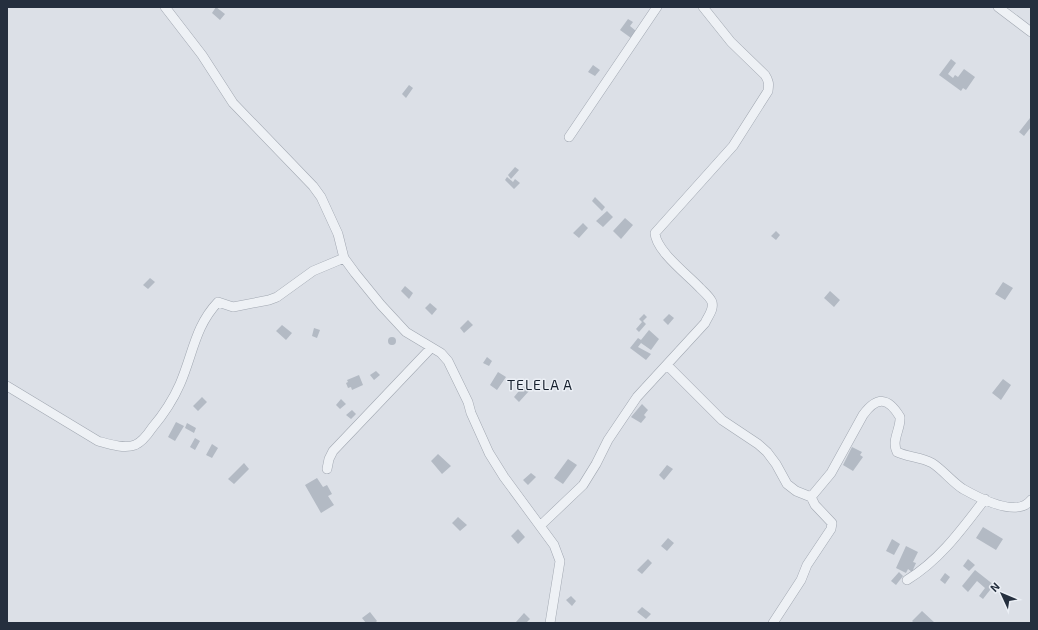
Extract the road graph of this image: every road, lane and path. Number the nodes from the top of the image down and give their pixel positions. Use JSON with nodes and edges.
{"nodes":[{"id":1,"x":165,"y":7,"type":"edge"},
{"id":2,"x":657,"y":7,"type":"edge"},
{"id":3,"x":703,"y":7,"type":"edge"},
{"id":4,"x":998,"y":7,"type":"edge"},
{"id":5,"x":1031,"y":32,"type":"edge"},
{"id":6,"x":568,"y":137,"type":"dead end"},
{"id":7,"x":344,"y":258,"type":"junction"},
{"id":8,"x":431,"y":348,"type":"junction"},
{"id":9,"x":667,"y":365,"type":"junction"},
{"id":10,"x":7,"y":386,"type":"edge"},
{"id":11,"x":327,"y":469,"type":"dead end"},
{"id":12,"x":811,"y":497,"type":"junction"},
{"id":13,"x":985,"y":499,"type":"junction"},
{"id":14,"x":1031,"y":500,"type":"edge"},
{"id":15,"x":541,"y":525,"type":"junction"},
{"id":16,"x":907,"y":580,"type":"dead end"},
{"id":17,"x":550,"y":623,"type":"edge"},
{"id":18,"x":773,"y":623,"type":"edge"}],
"edges":[{"from":1,"to":7,"type":"street"},
{"from":2,"to":6,"type":"street"},
{"from":3,"to":9,"type":"street"},
{"from":4,"to":5,"type":"street"},
{"from":7,"to":8,"type":"street"},
{"from":7,"to":10,"type":"street"},
{"from":8,"to":11,"type":"street"},
{"from":8,"to":15,"type":"street"},
{"from":9,"to":12,"type":"street"},
{"from":9,"to":15,"type":"street"},
{"from":12,"to":13,"type":"street"},
{"from":12,"to":18,"type":"street"},
{"from":13,"to":14,"type":"street"},
{"from":13,"to":16,"type":"street"},
{"from":15,"to":17,"type":"street"}]}
